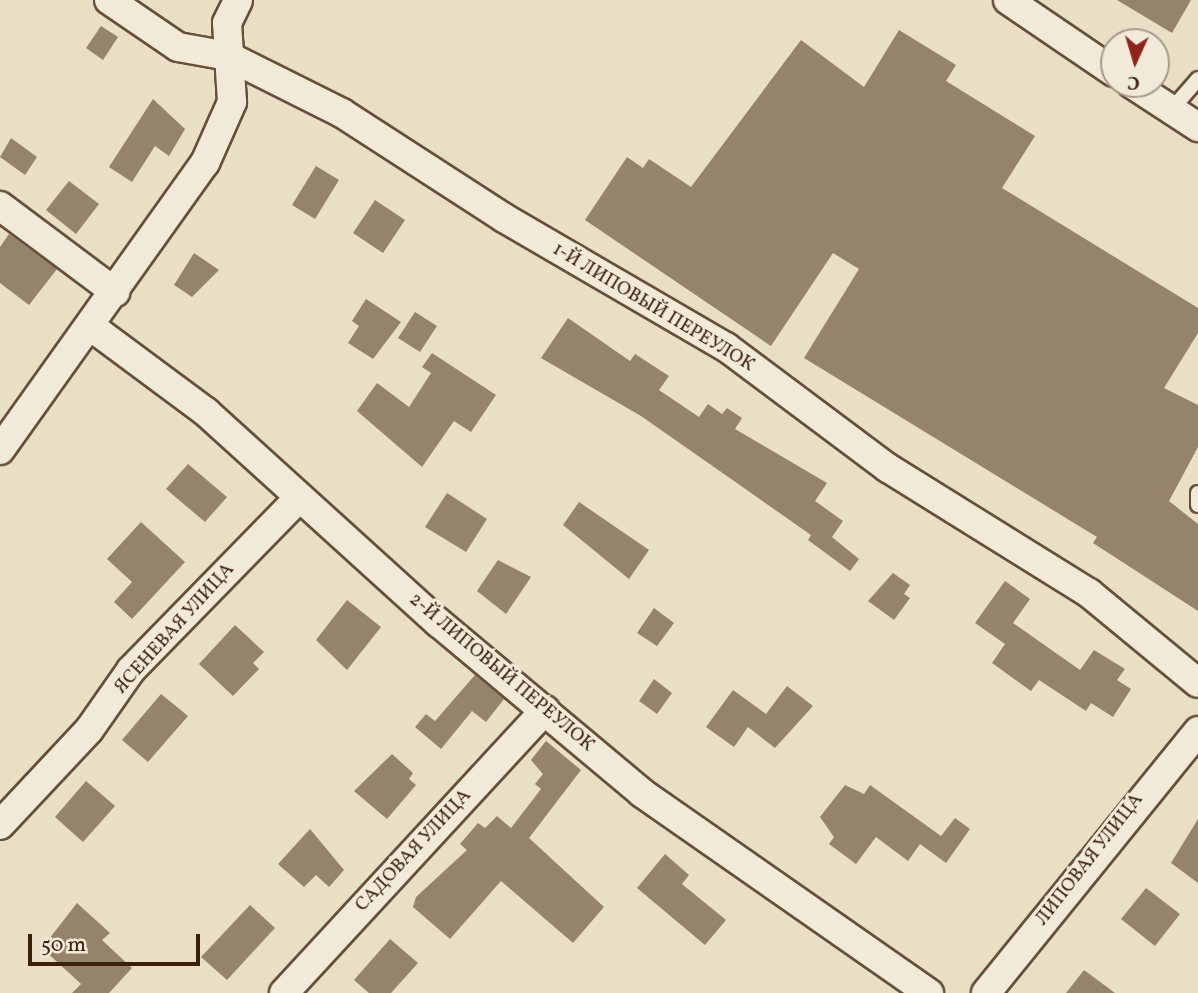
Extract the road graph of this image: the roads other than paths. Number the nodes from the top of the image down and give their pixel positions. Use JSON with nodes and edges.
{"nodes":[{"id":1,"x":109,"y":0,"type":"edge"},
{"id":2,"x":238,"y":0,"type":"edge"},
{"id":3,"x":1008,"y":0,"type":"edge"},
{"id":4,"x":228,"y":56,"type":"junction"},
{"id":5,"x":1100,"y":62,"type":"edge"},
{"id":6,"x":1198,"y":79,"type":"edge"},
{"id":7,"x":1153,"y":98,"type":"edge"},
{"id":8,"x":1171,"y":110,"type":"junction"},
{"id":9,"x":1198,"y":127,"type":"edge"},
{"id":10,"x":0,"y":206,"type":"edge"},
{"id":11,"x":115,"y":292,"type":"junction"},
{"id":12,"x":93,"y":328,"type":"junction"},
{"id":13,"x":0,"y":450,"type":"edge"},
{"id":14,"x":1198,"y":493,"type":"edge"},
{"id":15,"x":298,"y":499,"type":"junction"},
{"id":16,"x":1198,"y":505,"type":"edge"},
{"id":17,"x":1198,"y":684,"type":"edge"},
{"id":18,"x":545,"y":710,"type":"junction"},
{"id":19,"x":1198,"y":731,"type":"edge"},
{"id":20,"x":0,"y":825,"type":"edge"},
{"id":21,"x":284,"y":993,"type":"edge"},
{"id":22,"x":929,"y":993,"type":"edge"},
{"id":23,"x":986,"y":993,"type":"edge"}],
"edges":[{"from":1,"to":4,"type":"street","name":"1-Й ЛИПОВЫЙ ПЕРЕУЛОК"},
{"from":2,"to":4,"type":"street"},
{"from":3,"to":5,"type":"street"},
{"from":4,"to":11,"type":"street"},
{"from":4,"to":17,"type":"street","name":"1-Й ЛИПОВЫЙ ПЕРЕУЛОК"},
{"from":6,"to":8,"type":"lane"},
{"from":7,"to":8,"type":"street"},
{"from":8,"to":9,"type":"street"},
{"from":10,"to":11,"type":"street"},
{"from":11,"to":12,"type":"street"},
{"from":12,"to":13,"type":"street"},
{"from":12,"to":15,"type":"street","name":"2-Й ЛИПОВЫЙ ПЕРЕУЛОК"},
{"from":14,"to":16,"type":"lane"},
{"from":15,"to":18,"type":"street","name":"2-Й ЛИПОВЫЙ ПЕРЕУЛОК"},
{"from":15,"to":20,"type":"street","name":"ЯСЕНЕВАЯ УЛИЦА"},
{"from":18,"to":21,"type":"street","name":"САДОВАЯ УЛИЦА"},
{"from":18,"to":22,"type":"street","name":"2-Й ЛИПОВЫЙ ПЕРЕУЛОК"},
{"from":19,"to":23,"type":"street","name":"ЛИПОВАЯ УЛИЦА"}]}
